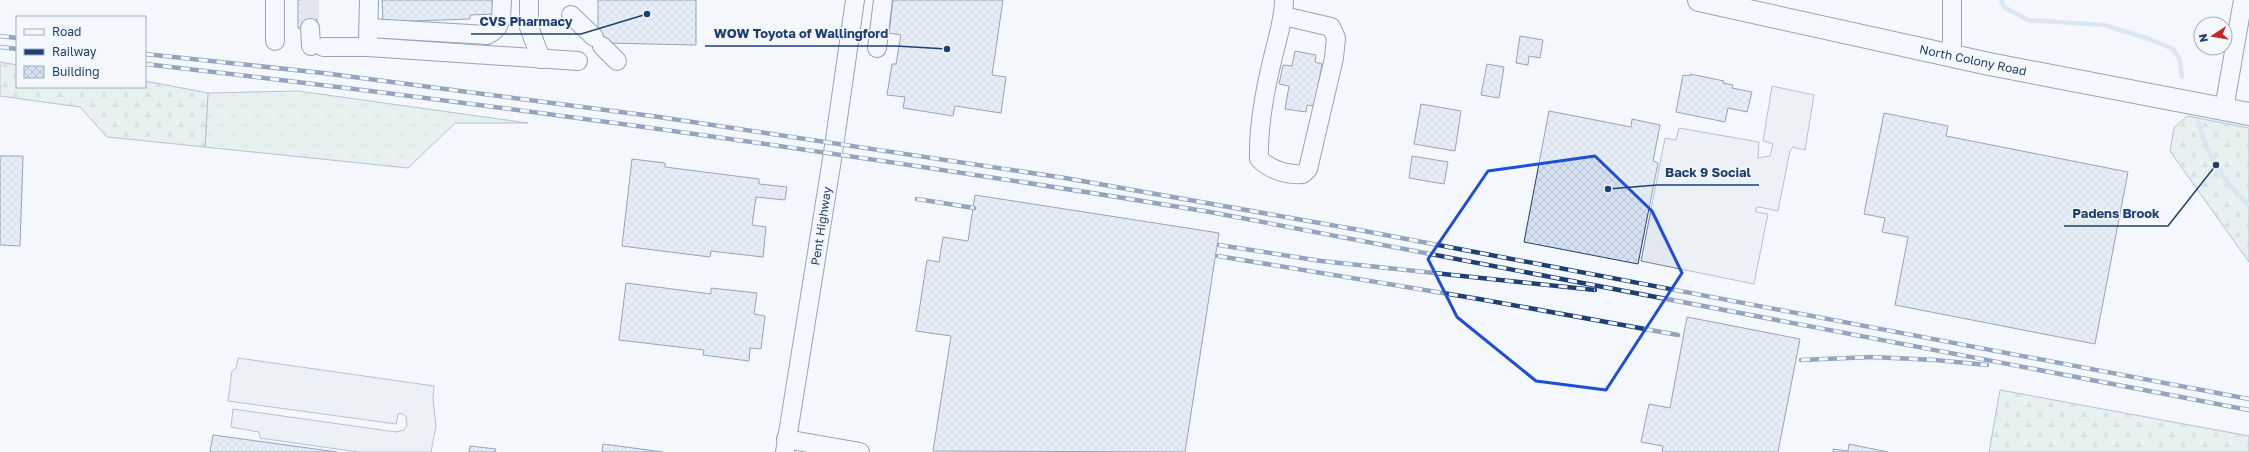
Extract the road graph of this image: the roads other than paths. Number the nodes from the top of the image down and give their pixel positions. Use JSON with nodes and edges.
{"nodes":[{"id":1,"x":275,"y":0,"type":"edge"},
{"id":2,"x":369,"y":0,"type":"edge"},
{"id":3,"x":502,"y":0,"type":"edge"},
{"id":4,"x":529,"y":0,"type":"edge"},
{"id":5,"x":855,"y":0,"type":"edge"},
{"id":6,"x":884,"y":0,"type":"edge"},
{"id":7,"x":1699,"y":0,"type":"edge"},
{"id":8,"x":1952,"y":0,"type":"edge"},
{"id":9,"x":2243,"y":0,"type":"edge"},
{"id":10,"x":1284,"y":8,"type":"edge"},
{"id":11,"x":571,"y":15,"type":"dead end"},
{"id":12,"x":310,"y":28,"type":"tunnel mouth"},
{"id":13,"x":369,"y":28,"type":"junction"},
{"id":14,"x":478,"y":34,"type":"junction"},
{"id":15,"x":275,"y":41,"type":"dead end"},
{"id":16,"x":368,"y":47,"type":"junction"},
{"id":17,"x":877,"y":48,"type":"dead end"},
{"id":18,"x":475,"y":54,"type":"junction"},
{"id":19,"x":1952,"y":56,"type":"junction"},
{"id":20,"x":541,"y":58,"type":"junction"},
{"id":21,"x":617,"y":60,"type":"dead end"},
{"id":22,"x":578,"y":61,"type":"dead end"},
{"id":23,"x":2224,"y":109,"type":"junction"},
{"id":24,"x":2249,"y":114,"type":"edge"},
{"id":25,"x":785,"y":446,"type":"edge"},
{"id":26,"x":860,"y":452,"type":"edge"}],
"edges":[{"from":1,"to":15,"type":"street"},
{"from":2,"to":13,"type":"street"},
{"from":3,"to":14,"type":"street"},
{"from":4,"to":20,"type":"street"},
{"from":5,"to":25,"type":"street","name":"Pent Highway"},
{"from":6,"to":17,"type":"street"},
{"from":7,"to":19,"type":"main road","name":"North Colony Road"},
{"from":8,"to":19,"type":"street"},
{"from":9,"to":23,"type":"street"},
{"from":10,"to":10,"type":"street"},
{"from":11,"to":21,"type":"street"},
{"from":12,"to":16,"type":"street"},
{"from":13,"to":14,"type":"street"},
{"from":13,"to":16,"type":"street"},
{"from":14,"to":18,"type":"street"},
{"from":16,"to":18,"type":"street"},
{"from":18,"to":20,"type":"street"},
{"from":19,"to":23,"type":"main road","name":"North Colony Road"},
{"from":20,"to":22,"type":"street"},
{"from":23,"to":24,"type":"main road","name":"North Colony Road"},
{"from":25,"to":26,"type":"street"}]}
